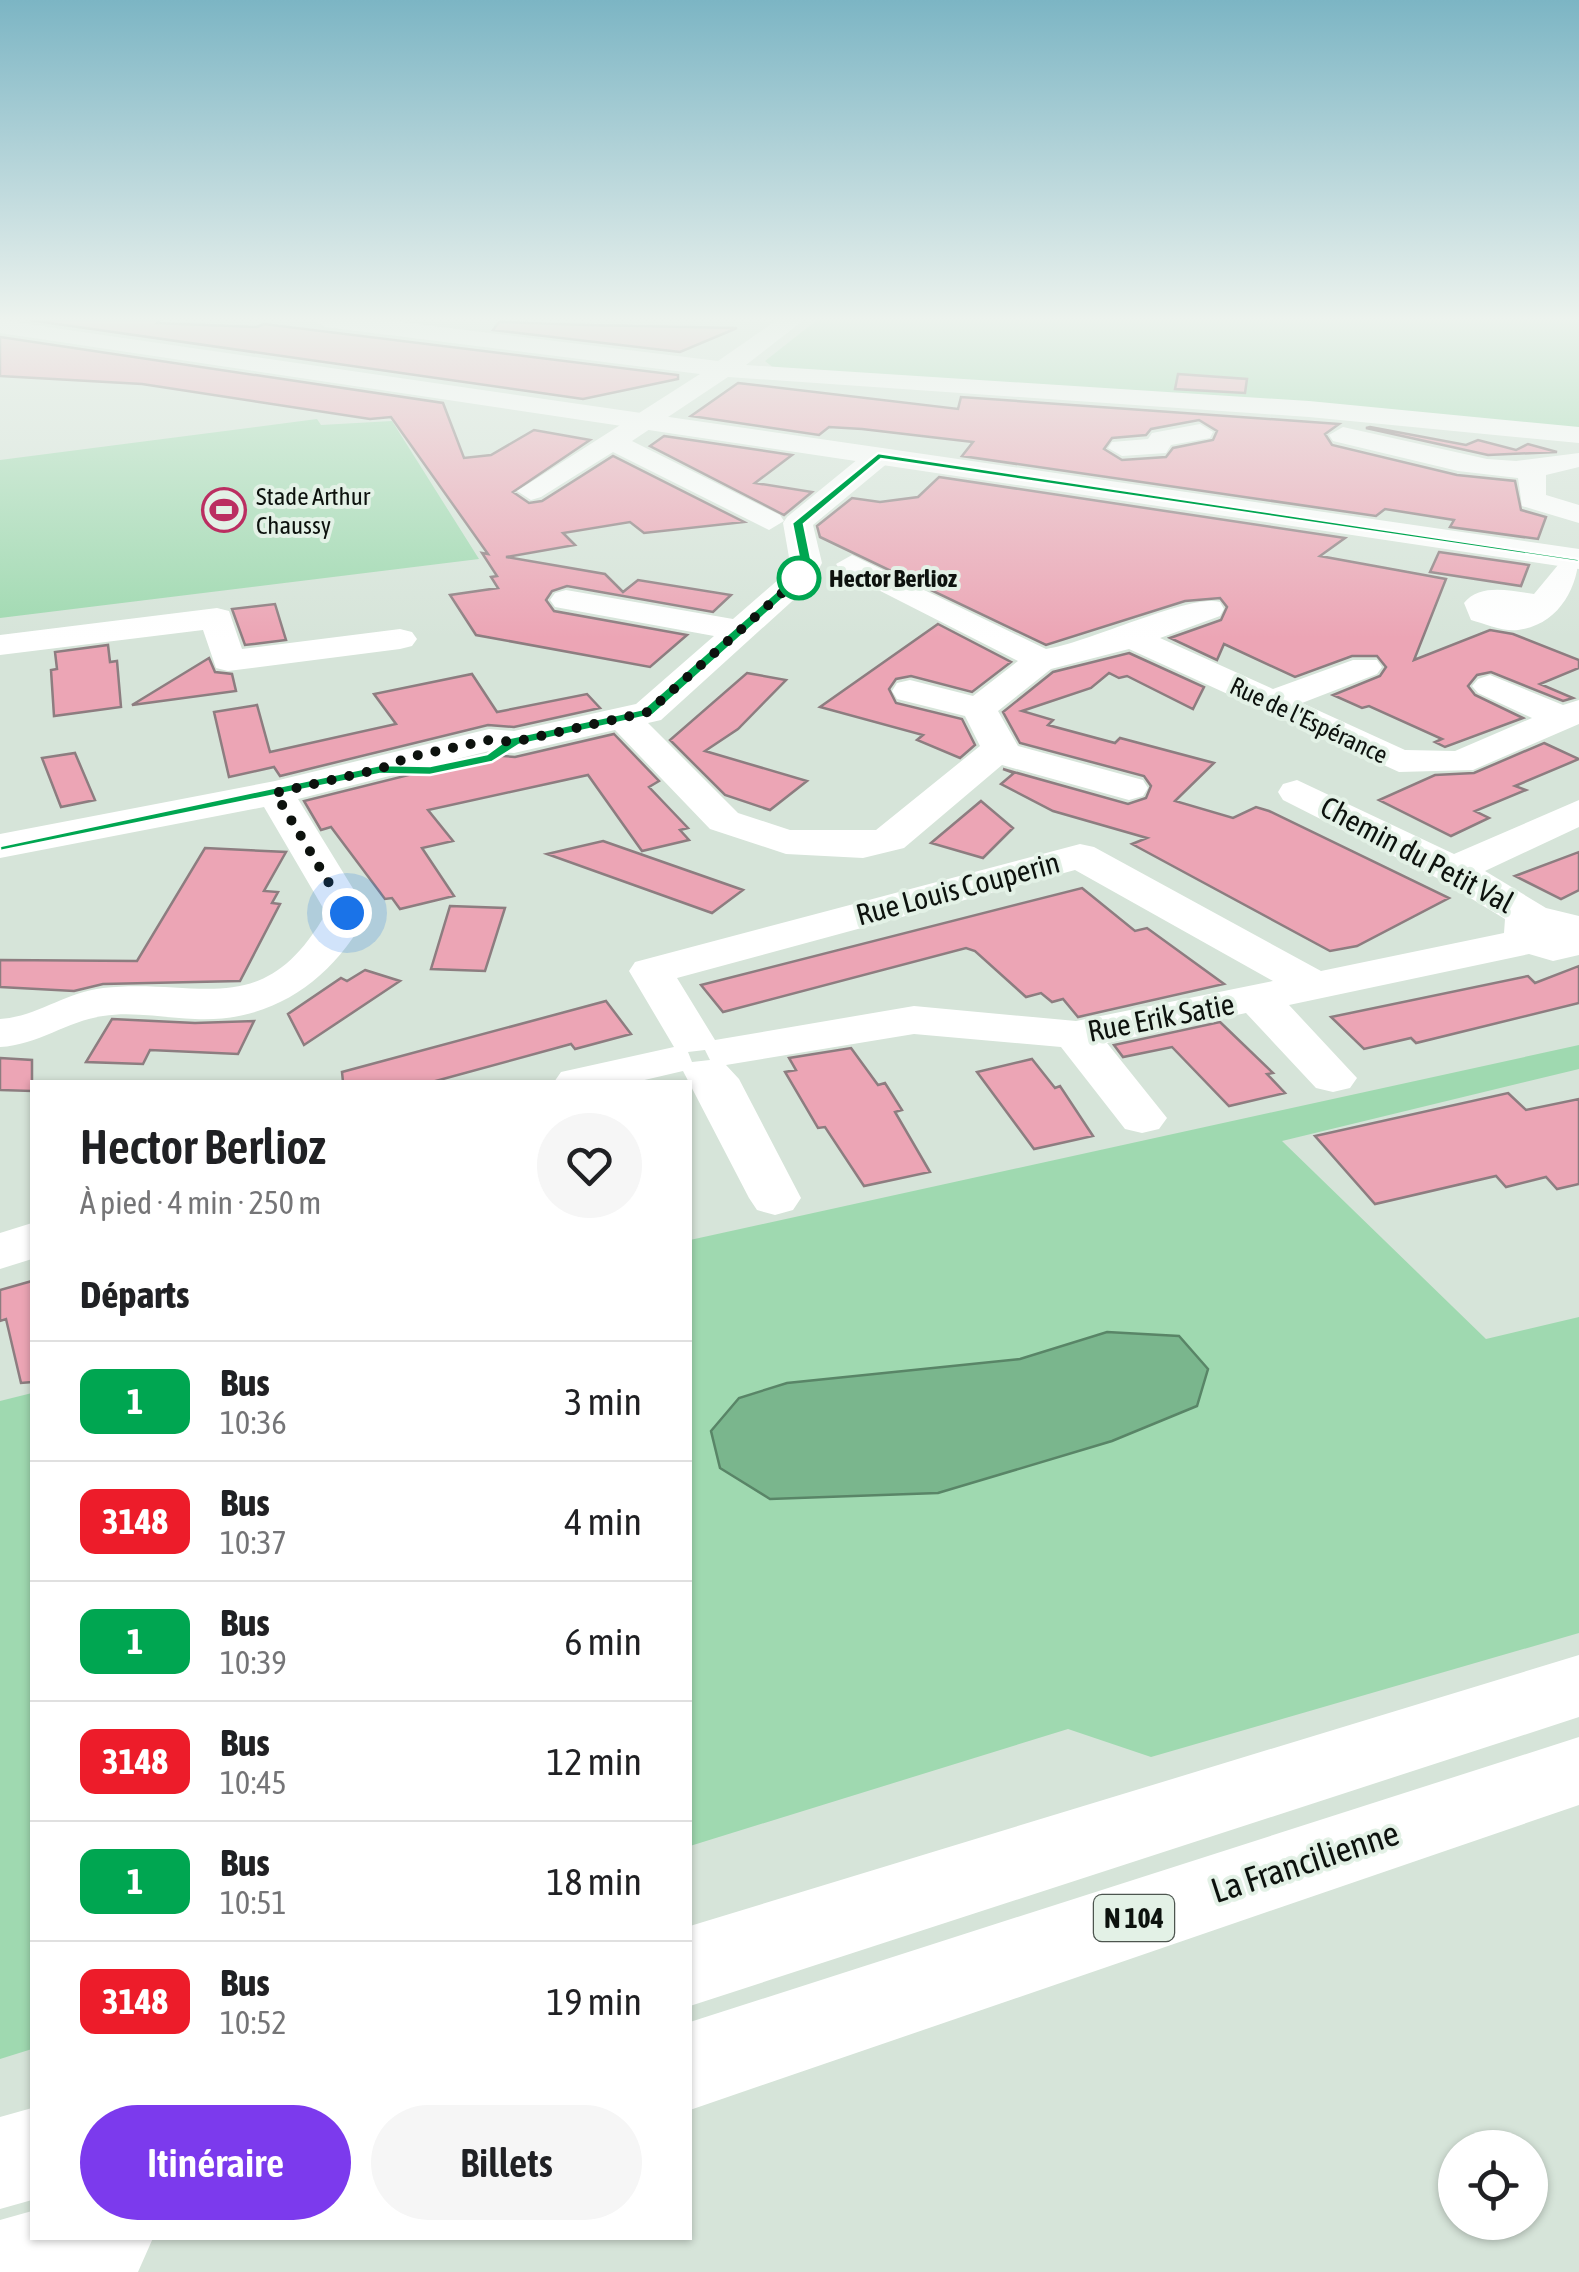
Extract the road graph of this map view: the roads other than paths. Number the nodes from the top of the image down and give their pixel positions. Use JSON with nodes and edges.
{"nodes":[{"id":1,"x":638,"y":426,"type":"edge"},
{"id":2,"x":666,"y":426,"type":"edge"},
{"id":3,"x":1189,"y":426,"type":"edge"},
{"id":4,"x":1400,"y":426,"type":"edge"},
{"id":5,"x":1200,"y":432,"type":"junction"},
{"id":6,"x":1289,"y":435,"type":"dead end"},
{"id":7,"x":1233,"y":436,"type":"dead end"},
{"id":8,"x":612,"y":442,"type":"junction"},
{"id":9,"x":1576,"y":447,"type":"edge"},
{"id":10,"x":1122,"y":448,"type":"dead end"},
{"id":11,"x":888,"y":468,"type":"junction"},
{"id":12,"x":1532,"y":469,"type":"junction"},
{"id":13,"x":807,"y":475,"type":"dead end"},
{"id":14,"x":842,"y":485,"type":"junction"},
{"id":15,"x":531,"y":491,"type":"dead end"},
{"id":16,"x":1579,"y":514,"type":"edge"},
{"id":17,"x":783,"y":528,"type":"junction"},
{"id":18,"x":1579,"y":560,"type":"edge"},
{"id":19,"x":852,"y":564,"type":"dead end"},
{"id":20,"x":566,"y":600,"type":"dead end"},
{"id":21,"x":1543,"y":605,"type":"dead end"},
{"id":22,"x":1208,"y":608,"type":"dead end"},
{"id":23,"x":742,"y":631,"type":"junction"},
{"id":24,"x":1131,"y":637,"type":"junction"},
{"id":25,"x":400,"y":639,"type":"dead end"},
{"id":26,"x":0,"y":645,"type":"edge"},
{"id":27,"x":1041,"y":660,"type":"junction"},
{"id":28,"x":1365,"y":667,"type":"dead end"},
{"id":29,"x":1490,"y":686,"type":"dead end"},
{"id":30,"x":910,"y":691,"type":"dead end"},
{"id":31,"x":1271,"y":702,"type":"junction"},
{"id":32,"x":979,"y":708,"type":"junction"},
{"id":33,"x":1571,"y":714,"type":"edge"},
{"id":34,"x":623,"y":718,"type":"junction"},
{"id":35,"x":996,"y":752,"type":"junction"},
{"id":36,"x":1129,"y":788,"type":"dead end"},
{"id":37,"x":1297,"y":792,"type":"dead end"},
{"id":38,"x":275,"y":793,"type":"junction"},
{"id":39,"x":1579,"y":812,"type":"edge"},
{"id":40,"x":0,"y":846,"type":"edge"},
{"id":41,"x":1454,"y":870,"type":"junction"},
{"id":42,"x":1561,"y":935,"type":"edge"},
{"id":43,"x":1318,"y":987,"type":"junction"},
{"id":44,"x":1258,"y":998,"type":"junction"},
{"id":45,"x":0,"y":1033,"type":"edge"},
{"id":46,"x":1076,"y":1035,"type":"junction"},
{"id":47,"x":699,"y":1056,"type":"junction"},
{"id":48,"x":1333,"y":1078,"type":"dead end"},
{"id":49,"x":587,"y":1080,"type":"edge"},
{"id":50,"x":1142,"y":1118,"type":"dead end"},
{"id":51,"x":776,"y":1198,"type":"dead end"},
{"id":52,"x":30,"y":1242,"type":"edge"},
{"id":53,"x":0,"y":1250,"type":"edge"},
{"id":54,"x":1579,"y":1686,"type":"edge"},
{"id":55,"x":1579,"y":1771,"type":"edge"},
{"id":56,"x":692,"y":1965,"type":"edge"},
{"id":57,"x":692,"y":2065,"type":"edge"},
{"id":58,"x":30,"y":2155,"type":"edge"},
{"id":59,"x":0,"y":2163,"type":"edge"},
{"id":60,"x":99,"y":2240,"type":"edge"},
{"id":61,"x":0,"y":2268,"type":"edge"}],
"edges":[{"from":1,"to":8,"type":"street"},
{"from":2,"to":11,"type":"main road"},
{"from":3,"to":5,"type":"street"},
{"from":4,"to":9,"type":"street"},
{"from":5,"to":7,"type":"street"},
{"from":5,"to":10,"type":"street"},
{"from":6,"to":12,"type":"street"},
{"from":8,"to":15,"type":"street"},
{"from":8,"to":17,"type":"street"},
{"from":9,"to":12,"type":"street"},
{"from":11,"to":14,"type":"street"},
{"from":11,"to":18,"type":"main road"},
{"from":12,"to":16,"type":"street"},
{"from":13,"to":14,"type":"street"},
{"from":14,"to":17,"type":"street"},
{"from":17,"to":23,"type":"street"},
{"from":18,"to":21,"type":"street"},
{"from":19,"to":27,"type":"street"},
{"from":20,"to":23,"type":"street"},
{"from":22,"to":24,"type":"street"},
{"from":23,"to":34,"type":"street"},
{"from":24,"to":27,"type":"street"},
{"from":24,"to":31,"type":"street","name":"Rue de l'Espérance"},
{"from":25,"to":26,"type":"street"},
{"from":27,"to":32,"type":"street"},
{"from":28,"to":31,"type":"street"},
{"from":29,"to":33,"type":"street"},
{"from":30,"to":32,"type":"street"},
{"from":31,"to":33,"type":"street","name":"Rue de l'Espérance"},
{"from":32,"to":35,"type":"street"},
{"from":34,"to":35,"type":"street"},
{"from":34,"to":38,"type":"street"},
{"from":35,"to":36,"type":"street"},
{"from":37,"to":41,"type":"street","name":"Chemin du Petit Val"},
{"from":38,"to":40,"type":"street"},
{"from":38,"to":45,"type":"street"},
{"from":39,"to":41,"type":"street"},
{"from":41,"to":42,"type":"street","name":"Chemin du Petit Val"},
{"from":42,"to":43,"type":"street","name":"Rue Erik Satie"},
{"from":43,"to":44,"type":"street","name":"Rue Erik Satie"},
{"from":43,"to":47,"type":"street","name":"Rue Louis Couperin"},
{"from":44,"to":46,"type":"street","name":"Rue Erik Satie"},
{"from":44,"to":48,"type":"street"},
{"from":46,"to":47,"type":"street","name":"Rue Erik Satie"},
{"from":46,"to":50,"type":"street"},
{"from":47,"to":49,"type":"street","name":"Rue Erik Satie"},
{"from":47,"to":51,"type":"street"},
{"from":52,"to":53,"type":"street"},
{"from":54,"to":56,"type":"main road"},
{"from":55,"to":57,"type":"main road","name":"La Francilienne","number":"N 104"},
{"from":58,"to":59,"type":"main road"},
{"from":60,"to":61,"type":"main road"}]}
